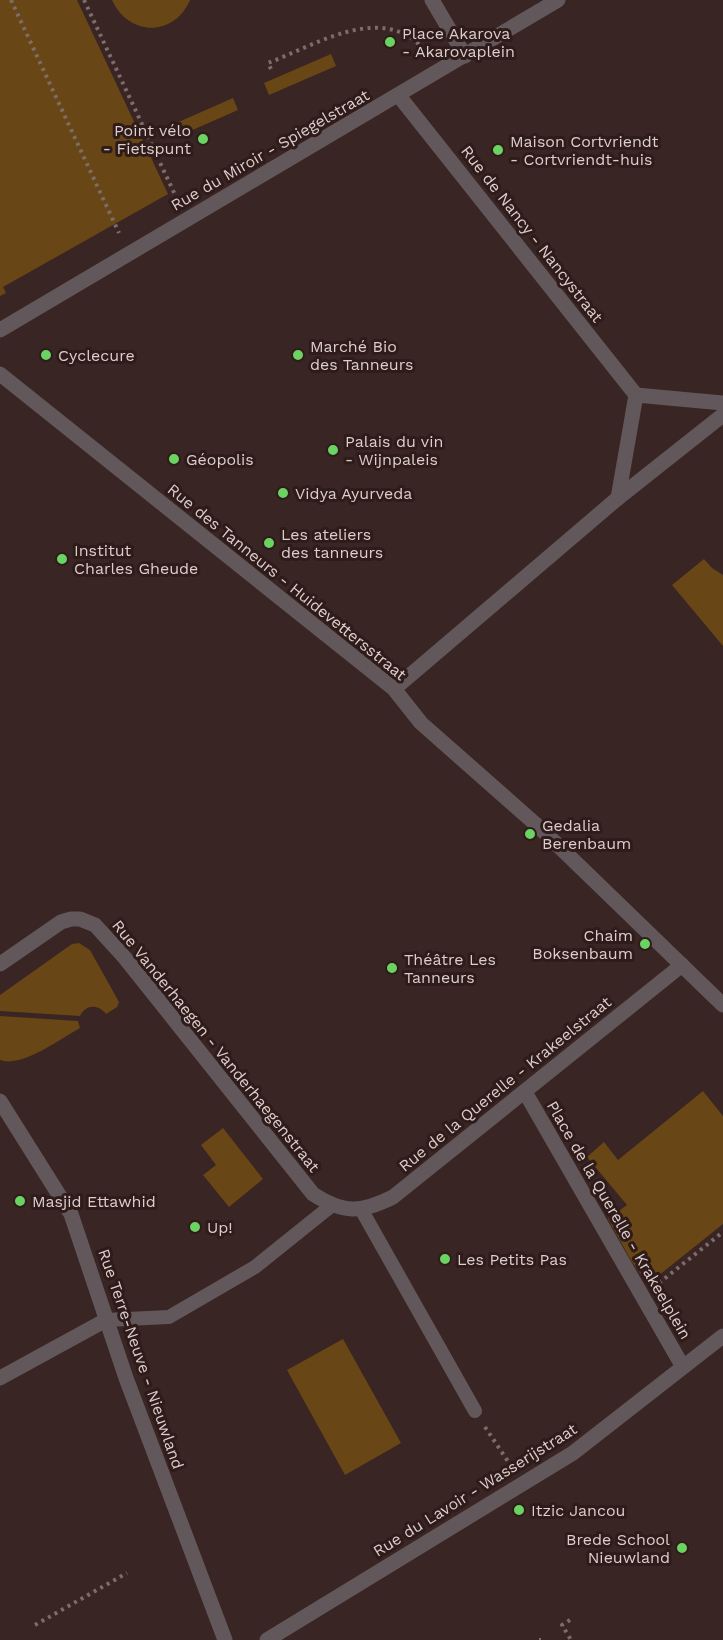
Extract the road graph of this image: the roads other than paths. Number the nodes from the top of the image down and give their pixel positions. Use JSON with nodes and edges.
{"nodes":[{"id":1,"x":432,"y":0,"type":"edge"},
{"id":2,"x":558,"y":0,"type":"edge"},
{"id":3,"x":465,"y":56,"type":"junction"},
{"id":4,"x":399,"y":96,"type":"junction"},
{"id":5,"x":0,"y":330,"type":"edge"},
{"id":6,"x":0,"y":374,"type":"edge"},
{"id":7,"x":636,"y":395,"type":"junction"},
{"id":8,"x":723,"y":404,"type":"edge"},
{"id":9,"x":723,"y":415,"type":"edge"},
{"id":10,"x":618,"y":498,"type":"junction"},
{"id":11,"x":394,"y":689,"type":"junction"},
{"id":12,"x":0,"y":964,"type":"edge"},
{"id":13,"x":682,"y":965,"type":"junction"},
{"id":14,"x":720,"y":997,"type":"edge"},
{"id":15,"x":525,"y":1092,"type":"junction"},
{"id":16,"x":0,"y":1101,"type":"edge"},
{"id":17,"x":336,"y":1207,"type":"junction"},
{"id":18,"x":361,"y":1209,"type":"junction"},
{"id":19,"x":106,"y":1320,"type":"junction"},
{"id":20,"x":723,"y":1336,"type":"edge"},
{"id":21,"x":683,"y":1367,"type":"junction"},
{"id":22,"x":0,"y":1378,"type":"edge"},
{"id":23,"x":475,"y":1411,"type":"road end"},
{"id":24,"x":225,"y":1640,"type":"edge"},
{"id":25,"x":267,"y":1640,"type":"edge"}],
"edges":[{"from":1,"to":3,"type":"street"},
{"from":2,"to":3,"type":"street","name":"Rue du Miroir - Spiegelstraat"},
{"from":3,"to":4,"type":"street","name":"Rue du Miroir - Spiegelstraat"},
{"from":4,"to":5,"type":"street","name":"Rue du Miroir - Spiegelstraat"},
{"from":4,"to":7,"type":"street","name":"Rue de Nancy - Nancystraat"},
{"from":6,"to":11,"type":"street","name":"Rue des Tanneurs - Huidevettersstraat"},
{"from":7,"to":8,"type":"street"},
{"from":7,"to":10,"type":"street"},
{"from":9,"to":10,"type":"street"},
{"from":10,"to":11,"type":"street"},
{"from":11,"to":13,"type":"street","name":"Rue des Tanneurs - Huidevettersstraat"},
{"from":12,"to":17,"type":"street","name":"Rue Vanderhaegen - Vanderhaegenstraat"},
{"from":13,"to":14,"type":"street","name":"Rue des Tanneurs - Huidevettersstraat"},
{"from":13,"to":15,"type":"street","name":"Rue de la Querelle - Krakeelstraat"},
{"from":15,"to":18,"type":"street","name":"Rue de la Querelle - Krakeelstraat"},
{"from":15,"to":21,"type":"street","name":"Place de la Querelle - Krakeelplein"},
{"from":16,"to":19,"type":"street","name":"Rue Terre-Neuve - Nieuwland"},
{"from":17,"to":18,"type":"street","name":"Rue de la Querelle - Krakeelstraat"},
{"from":17,"to":19,"type":"lane"},
{"from":18,"to":23,"type":"lane"},
{"from":19,"to":22,"type":"street"},
{"from":19,"to":24,"type":"street","name":"Rue Terre-Neuve - Nieuwland"},
{"from":20,"to":21,"type":"street","name":"Rue du Lavoir - Wasserijstraat"},
{"from":21,"to":25,"type":"street","name":"Rue du Lavoir - Wasserijstraat"}]}
